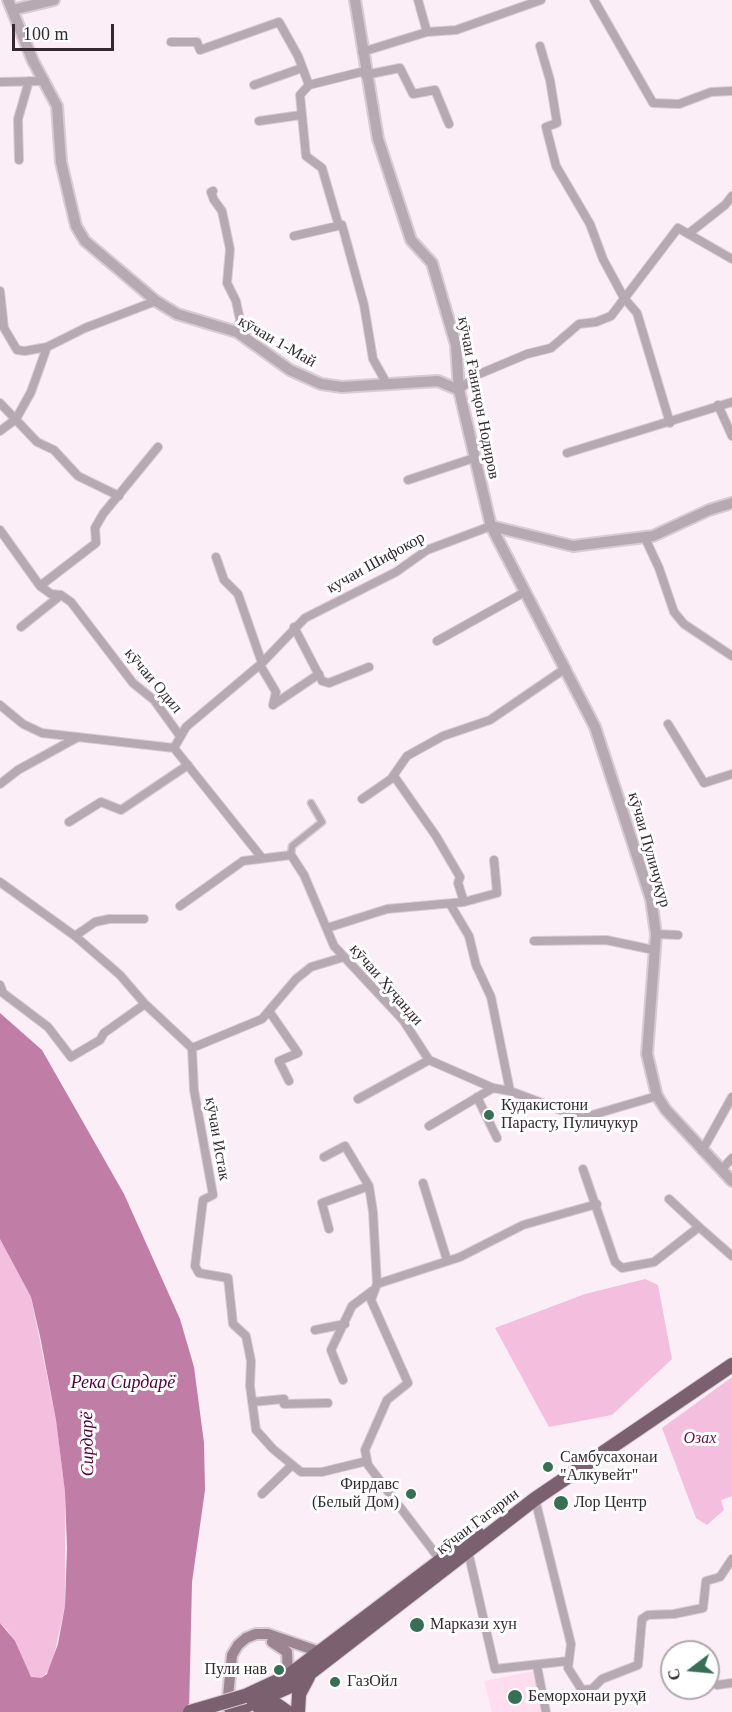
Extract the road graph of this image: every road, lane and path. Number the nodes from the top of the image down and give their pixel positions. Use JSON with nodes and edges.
{"nodes":[{"id":1,"x":54,"y":0,"type":"edge"},
{"id":2,"x":355,"y":0,"type":"edge"},
{"id":3,"x":418,"y":0,"type":"edge"},
{"id":4,"x":541,"y":0,"type":"edge"},
{"id":5,"x":594,"y":0,"type":"edge"},
{"id":6,"x":10,"y":5,"type":"edge"},
{"id":7,"x":427,"y":32,"type":"junction"},
{"id":8,"x":171,"y":42,"type":"dead end"},
{"id":9,"x":540,"y":46,"type":"dead end"},
{"id":10,"x":362,"y":52,"type":"junction"},
{"id":11,"x":302,"y":68,"type":"junction"},
{"id":12,"x":365,"y":73,"type":"junction"},
{"id":13,"x":29,"y":81,"type":"junction"},
{"id":14,"x":45,"y":81,"type":"junction"},
{"id":15,"x":0,"y":82,"type":"edge"},
{"id":16,"x":254,"y":85,"type":"dead end"},
{"id":17,"x":309,"y":85,"type":"junction"},
{"id":18,"x":732,"y":91,"type":"edge"},
{"id":19,"x":301,"y":115,"type":"junction"},
{"id":20,"x":259,"y":121,"type":"dead end"},
{"id":21,"x":449,"y":124,"type":"dead end"},
{"id":22,"x":19,"y":160,"type":"dead end"},
{"id":23,"x":213,"y":191,"type":"dead end"},
{"id":24,"x":732,"y":196,"type":"edge"},
{"id":25,"x":342,"y":225,"type":"junction"},
{"id":26,"x":688,"y":234,"type":"junction"},
{"id":27,"x":294,"y":236,"type":"dead end"},
{"id":28,"x":732,"y":259,"type":"edge"},
{"id":29,"x":0,"y":291,"type":"edge"},
{"id":30,"x":624,"y":297,"type":"junction"},
{"id":31,"x":156,"y":301,"type":"junction"},
{"id":32,"x":237,"y":332,"type":"junction"},
{"id":33,"x":47,"y":347,"type":"junction"},
{"id":34,"x":387,"y":384,"type":"junction"},
{"id":35,"x":459,"y":390,"type":"junction"},
{"id":36,"x":732,"y":402,"type":"edge"},
{"id":37,"x":0,"y":403,"type":"edge"},
{"id":38,"x":718,"y":405,"type":"junction"},
{"id":39,"x":16,"y":419,"type":"junction"},
{"id":40,"x":670,"y":423,"type":"junction"},
{"id":41,"x":0,"y":430,"type":"edge"},
{"id":42,"x":732,"y":436,"type":"edge"},
{"id":43,"x":158,"y":447,"type":"dead end"},
{"id":44,"x":567,"y":453,"type":"dead end"},
{"id":45,"x":474,"y":458,"type":"junction"},
{"id":46,"x":408,"y":480,"type":"dead end"},
{"id":47,"x":119,"y":496,"type":"junction"},
{"id":48,"x":732,"y":503,"type":"edge"},
{"id":49,"x":491,"y":526,"type":"junction"},
{"id":50,"x":0,"y":530,"type":"edge"},
{"id":51,"x":645,"y":538,"type":"junction"},
{"id":52,"x":216,"y":557,"type":"dead end"},
{"id":53,"x":40,"y":586,"type":"junction"},
{"id":54,"x":523,"y":593,"type":"junction"},
{"id":55,"x":61,"y":594,"type":"junction"},
{"id":56,"x":21,"y":627,"type":"dead end"},
{"id":57,"x":294,"y":627,"type":"junction"},
{"id":58,"x":437,"y":641,"type":"dead end"},
{"id":59,"x":732,"y":656,"type":"edge"},
{"id":60,"x":261,"y":664,"type":"junction"},
{"id":61,"x":369,"y":667,"type":"dead end"},
{"id":62,"x":566,"y":668,"type":"junction"},
{"id":63,"x":319,"y":674,"type":"junction"},
{"id":64,"x":0,"y":705,"type":"edge"},
{"id":65,"x":668,"y":724,"type":"dead end"},
{"id":66,"x":180,"y":736,"type":"junction"},
{"id":67,"x":79,"y":737,"type":"junction"},
{"id":68,"x":174,"y":748,"type":"junction"},
{"id":69,"x":188,"y":765,"type":"junction"},
{"id":70,"x":732,"y":774,"type":"edge"},
{"id":71,"x":394,"y":776,"type":"junction"},
{"id":72,"x":0,"y":784,"type":"edge"},
{"id":73,"x":362,"y":799,"type":"dead end"},
{"id":74,"x":310,"y":803,"type":"dead end"},
{"id":75,"x":69,"y":822,"type":"dead end"},
{"id":76,"x":291,"y":855,"type":"junction"},
{"id":77,"x":262,"y":858,"type":"junction"},
{"id":78,"x":494,"y":860,"type":"dead end"},
{"id":79,"x":0,"y":882,"type":"edge"},
{"id":80,"x":464,"y":902,"type":"junction"},
{"id":81,"x":450,"y":904,"type":"junction"},
{"id":82,"x":180,"y":906,"type":"dead end"},
{"id":83,"x":144,"y":919,"type":"dead end"},
{"id":84,"x":327,"y":928,"type":"junction"},
{"id":85,"x":656,"y":934,"type":"junction"},
{"id":86,"x":678,"y":935,"type":"dead end"},
{"id":87,"x":75,"y":936,"type":"junction"},
{"id":88,"x":534,"y":941,"type":"dead end"},
{"id":89,"x":654,"y":950,"type":"junction"},
{"id":90,"x":344,"y":957,"type":"junction"},
{"id":91,"x":0,"y":985,"type":"edge"},
{"id":92,"x":145,"y":1004,"type":"junction"},
{"id":93,"x":269,"y":1011,"type":"junction"},
{"id":94,"x":192,"y":1048,"type":"junction"},
{"id":95,"x":429,"y":1060,"type":"junction"},
{"id":96,"x":289,"y":1081,"type":"dead end"},
{"id":97,"x":493,"y":1088,"type":"junction"},
{"id":98,"x":510,"y":1091,"type":"junction"},
{"id":99,"x":657,"y":1096,"type":"junction"},
{"id":100,"x":477,"y":1097,"type":"junction"},
{"id":101,"x":732,"y":1097,"type":"edge"},
{"id":102,"x":358,"y":1099,"type":"dead end"},
{"id":103,"x":429,"y":1126,"type":"dead end"},
{"id":104,"x":497,"y":1138,"type":"dead end"},
{"id":105,"x":702,"y":1151,"type":"junction"},
{"id":106,"x":324,"y":1157,"type":"dead end"},
{"id":107,"x":732,"y":1158,"type":"edge"},
{"id":108,"x":583,"y":1169,"type":"dead end"},
{"id":109,"x":722,"y":1169,"type":"junction"},
{"id":110,"x":732,"y":1180,"type":"edge"},
{"id":111,"x":423,"y":1183,"type":"dead end"},
{"id":112,"x":369,"y":1186,"type":"junction"},
{"id":113,"x":669,"y":1199,"type":"dead end"},
{"id":114,"x":597,"y":1204,"type":"junction"},
{"id":115,"x":699,"y":1227,"type":"junction"},
{"id":116,"x":329,"y":1229,"type":"dead end"},
{"id":117,"x":732,"y":1256,"type":"edge"},
{"id":118,"x":447,"y":1260,"type":"junction"},
{"id":119,"x":375,"y":1288,"type":"junction"},
{"id":120,"x":345,"y":1324,"type":"junction"},
{"id":121,"x":315,"y":1330,"type":"dead end"},
{"id":122,"x":732,"y":1355,"type":"edge"},
{"id":123,"x":732,"y":1365,"type":"edge"},
{"id":124,"x":343,"y":1380,"type":"dead end"},
{"id":125,"x":252,"y":1402,"type":"junction"},
{"id":126,"x":328,"y":1403,"type":"dead end"},
{"id":127,"x":367,"y":1461,"type":"junction"},
{"id":128,"x":292,"y":1465,"type":"junction"},
{"id":129,"x":262,"y":1494,"type":"dead end"},
{"id":130,"x":535,"y":1500,"type":"junction"},
{"id":131,"x":468,"y":1551,"type":"junction"},
{"id":132,"x":732,"y":1559,"type":"edge"},
{"id":133,"x":443,"y":1563,"type":"junction"},
{"id":134,"x":324,"y":1649,"type":"junction"},
{"id":135,"x":568,"y":1661,"type":"junction"},
{"id":136,"x":537,"y":1666,"type":"junction"},
{"id":137,"x":312,"y":1671,"type":"junction"},
{"id":138,"x":288,"y":1676,"type":"junction"},
{"id":139,"x":246,"y":1702,"type":"junction"},
{"id":140,"x":190,"y":1712,"type":"edge"},
{"id":141,"x":230,"y":1712,"type":"edge"},
{"id":142,"x":287,"y":1712,"type":"edge"},
{"id":143,"x":298,"y":1712,"type":"edge"},
{"id":144,"x":546,"y":1712,"type":"edge"}],
"edges":[{"from":1,"to":6,"type":"street"},
{"from":2,"to":10,"type":"street","name":"кӯчаи Ғаниҷон Нодиров"},
{"from":3,"to":7,"type":"street"},
{"from":4,"to":7,"type":"street"},
{"from":5,"to":18,"type":"street"},
{"from":6,"to":14,"type":"street","name":"кӯчаи 1-Май"},
{"from":7,"to":10,"type":"street"},
{"from":8,"to":11,"type":"street"},
{"from":9,"to":30,"type":"street"},
{"from":10,"to":12,"type":"street","name":"кӯчаи Ғаниҷон Нодиров"},
{"from":11,"to":16,"type":"street"},
{"from":11,"to":17,"type":"street"},
{"from":12,"to":17,"type":"street"},
{"from":12,"to":21,"type":"street"},
{"from":12,"to":35,"type":"street","name":"кӯчаи Ғаниҷон Нодиров"},
{"from":13,"to":14,"type":"street"},
{"from":13,"to":15,"type":"street"},
{"from":13,"to":22,"type":"street"},
{"from":14,"to":31,"type":"street","name":"кӯчаи 1-Май"},
{"from":17,"to":19,"type":"street"},
{"from":19,"to":20,"type":"street"},
{"from":19,"to":25,"type":"street"},
{"from":23,"to":32,"type":"street"},
{"from":24,"to":26,"type":"street"},
{"from":25,"to":27,"type":"street"},
{"from":25,"to":34,"type":"street"},
{"from":26,"to":28,"type":"street"},
{"from":26,"to":30,"type":"street"},
{"from":29,"to":33,"type":"street"},
{"from":30,"to":35,"type":"street"},
{"from":30,"to":40,"type":"street"},
{"from":31,"to":32,"type":"street","name":"кӯчаи 1-Май"},
{"from":31,"to":33,"type":"street"},
{"from":32,"to":34,"type":"street","name":"кӯчаи 1-Май"},
{"from":33,"to":39,"type":"street"},
{"from":34,"to":35,"type":"street","name":"кӯчаи 1-Май"},
{"from":35,"to":45,"type":"street","name":"кӯчаи Ғаниҷон Нодиров"},
{"from":36,"to":38,"type":"street"},
{"from":37,"to":39,"type":"street"},
{"from":38,"to":40,"type":"street"},
{"from":38,"to":42,"type":"street"},
{"from":39,"to":41,"type":"street"},
{"from":39,"to":47,"type":"street"},
{"from":40,"to":44,"type":"street"},
{"from":43,"to":47,"type":"street"},
{"from":45,"to":46,"type":"street"},
{"from":45,"to":49,"type":"street","name":"кӯчаи Ғаниҷон Нодиров"},
{"from":47,"to":53,"type":"street"},
{"from":48,"to":51,"type":"street"},
{"from":49,"to":51,"type":"street"},
{"from":49,"to":54,"type":"street","name":"кӯчаи Пуличуқур"},
{"from":49,"to":57,"type":"street","name":"кучаи Шифокор"},
{"from":50,"to":53,"type":"street"},
{"from":51,"to":59,"type":"street"},
{"from":52,"to":60,"type":"street"},
{"from":53,"to":55,"type":"street","name":"кӯчаи Одил"},
{"from":54,"to":58,"type":"street"},
{"from":54,"to":62,"type":"street","name":"кӯчаи Пуличуқур"},
{"from":55,"to":56,"type":"street"},
{"from":55,"to":66,"type":"street","name":"кӯчаи Одил"},
{"from":57,"to":60,"type":"street","name":"кучаи Шифокор"},
{"from":57,"to":63,"type":"street"},
{"from":60,"to":63,"type":"street"},
{"from":60,"to":66,"type":"street","name":"кучаи Шифокор"},
{"from":61,"to":63,"type":"street"},
{"from":62,"to":71,"type":"street"},
{"from":62,"to":85,"type":"street","name":"кӯчаи Пуличуқур"},
{"from":64,"to":67,"type":"street"},
{"from":65,"to":70,"type":"street"},
{"from":66,"to":68,"type":"street","name":"кӯчаи Одил"},
{"from":67,"to":68,"type":"street"},
{"from":67,"to":72,"type":"street"},
{"from":68,"to":69,"type":"street"},
{"from":69,"to":75,"type":"street"},
{"from":69,"to":77,"type":"street"},
{"from":71,"to":73,"type":"street"},
{"from":71,"to":80,"type":"street"},
{"from":74,"to":76,"type":"street"},
{"from":76,"to":77,"type":"street"},
{"from":76,"to":84,"type":"street","name":"кӯчаи Хуҷанди"},
{"from":77,"to":82,"type":"street"},
{"from":78,"to":80,"type":"street"},
{"from":79,"to":87,"type":"street"},
{"from":80,"to":81,"type":"street"},
{"from":81,"to":84,"type":"street"},
{"from":81,"to":98,"type":"street"},
{"from":83,"to":87,"type":"street"},
{"from":84,"to":90,"type":"street","name":"кӯчаи Хуҷанди"},
{"from":85,"to":86,"type":"street"},
{"from":85,"to":89,"type":"street","name":"кӯчаи Пуличуқур"},
{"from":87,"to":92,"type":"street"},
{"from":88,"to":89,"type":"street"},
{"from":89,"to":99,"type":"street","name":"кӯчаи Пуличуқур"},
{"from":90,"to":93,"type":"street"},
{"from":90,"to":95,"type":"street","name":"кӯчаи Хуҷанди"},
{"from":91,"to":92,"type":"street"},
{"from":92,"to":94,"type":"street"},
{"from":93,"to":94,"type":"street"},
{"from":93,"to":96,"type":"street"},
{"from":94,"to":125,"type":"street","name":"кӯчаи Истак"},
{"from":95,"to":97,"type":"street"},
{"from":95,"to":102,"type":"street"},
{"from":97,"to":98,"type":"street"},
{"from":97,"to":100,"type":"street"},
{"from":98,"to":99,"type":"street"},
{"from":99,"to":105,"type":"street","name":"кӯчаи Пуличуқур"},
{"from":100,"to":103,"type":"street"},
{"from":100,"to":104,"type":"street"},
{"from":101,"to":105,"type":"street"},
{"from":105,"to":109,"type":"street","name":"кӯчаи Пуличуқур"},
{"from":106,"to":112,"type":"street"},
{"from":107,"to":109,"type":"street"},
{"from":108,"to":114,"type":"street"},
{"from":109,"to":110,"type":"street","name":"кӯчаи Пуличуқур"},
{"from":111,"to":118,"type":"street"},
{"from":112,"to":116,"type":"street"},
{"from":112,"to":119,"type":"street"},
{"from":113,"to":115,"type":"street"},
{"from":114,"to":115,"type":"street"},
{"from":114,"to":118,"type":"street"},
{"from":115,"to":117,"type":"street"},
{"from":118,"to":119,"type":"street"},
{"from":119,"to":120,"type":"street"},
{"from":119,"to":127,"type":"street"},
{"from":120,"to":121,"type":"street"},
{"from":120,"to":124,"type":"street"},
{"from":122,"to":133,"type":"highway","name":"кӯчаи Гагарин"},
{"from":123,"to":130,"type":"highway","name":"кӯчаи Гагарин"},
{"from":125,"to":126,"type":"street"},
{"from":125,"to":128,"type":"street","name":"кӯчаи Истак"},
{"from":127,"to":128,"type":"street","name":"кӯчаи Истак"},
{"from":127,"to":133,"type":"street"},
{"from":128,"to":129,"type":"street"},
{"from":130,"to":131,"type":"highway","name":"кӯчаи Гагарин"},
{"from":130,"to":135,"type":"street"},
{"from":131,"to":133,"type":"highway","name":"кӯчаи Гагарин"},
{"from":131,"to":136,"type":"street"},
{"from":132,"to":135,"type":"street"},
{"from":133,"to":134,"type":"highway","name":"кӯчаи Гагарин"},
{"from":133,"to":137,"type":"highway","name":"кӯчаи Гагарин"},
{"from":134,"to":138,"type":"highway","name":"кӯчаи Гагарин"},
{"from":134,"to":141,"type":"main road"},
{"from":135,"to":136,"type":"street"},
{"from":136,"to":144,"type":"street"},
{"from":137,"to":139,"type":"highway","name":"кӯчаи Гагарин"},
{"from":137,"to":143,"type":"highway"},
{"from":138,"to":139,"type":"highway","name":"кӯчаи Гагарин"},
{"from":138,"to":141,"type":"main road"},
{"from":139,"to":140,"type":"highway","bridge":true},
{"from":139,"to":141,"type":"highway"},
{"from":139,"to":142,"type":"highway"}]}
